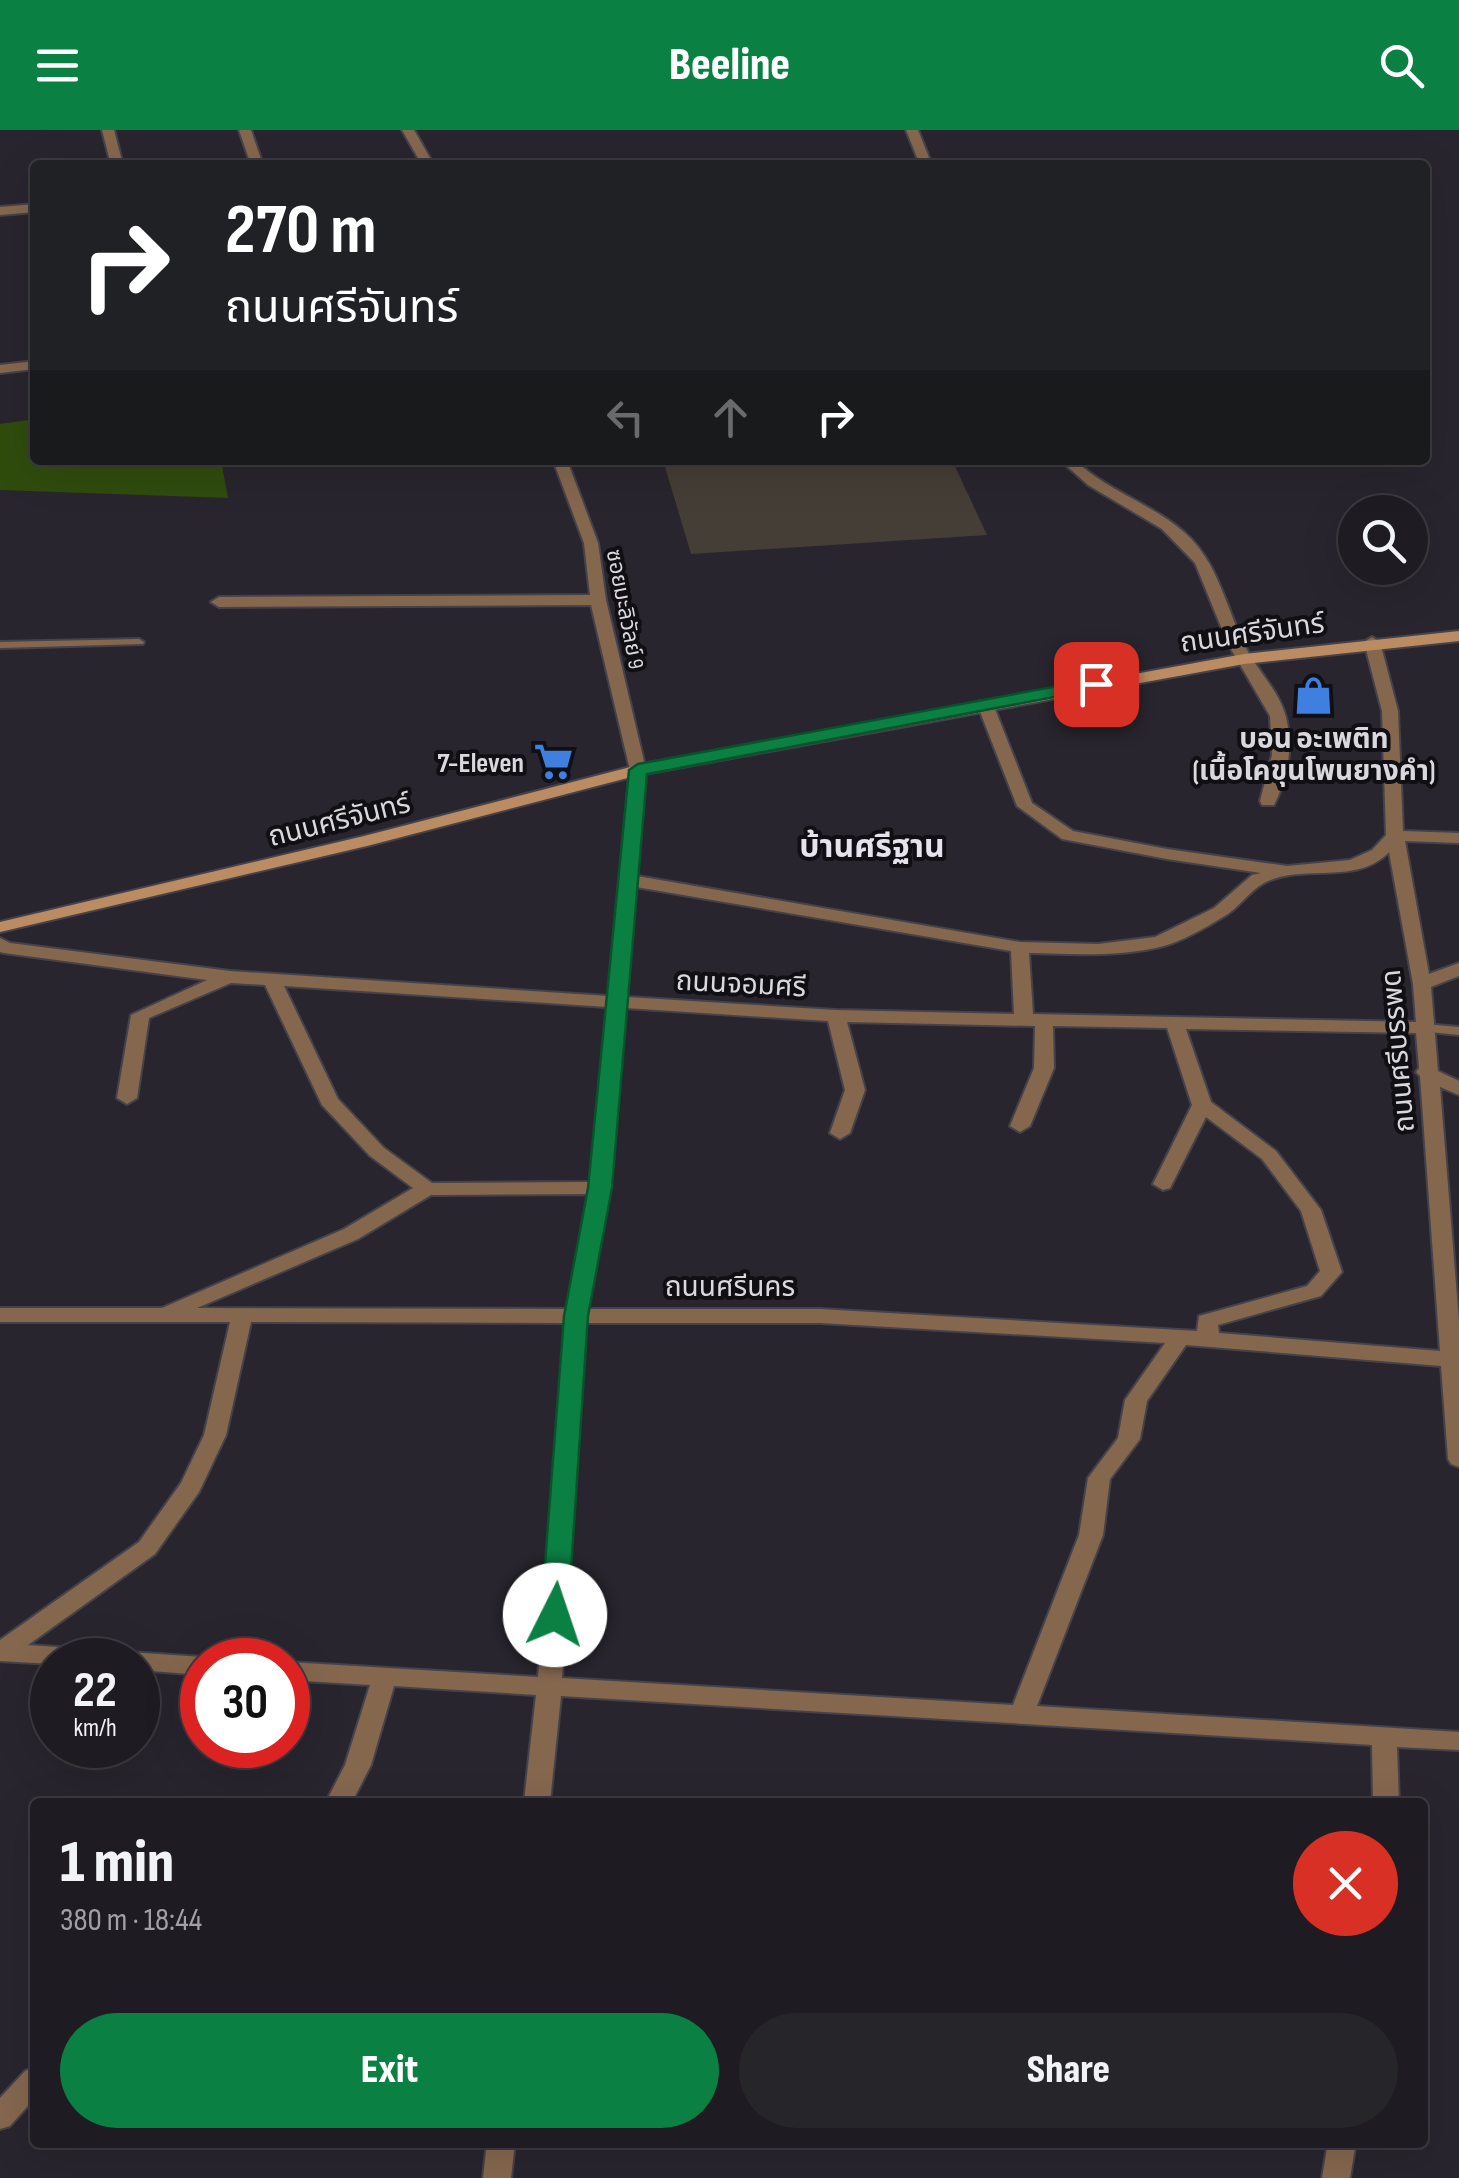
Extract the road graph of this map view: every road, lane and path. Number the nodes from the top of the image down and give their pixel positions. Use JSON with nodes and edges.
{"nodes":[{"id":1,"x":108,"y":130,"type":"edge"},
{"id":2,"x":244,"y":130,"type":"edge"},
{"id":3,"x":408,"y":130,"type":"edge"},
{"id":4,"x":912,"y":130,"type":"edge"},
{"id":5,"x":116,"y":160,"type":"edge"},
{"id":6,"x":256,"y":160,"type":"edge"},
{"id":7,"x":425,"y":160,"type":"edge"},
{"id":8,"x":924,"y":160,"type":"edge"},
{"id":9,"x":30,"y":208,"type":"edge"},
{"id":10,"x":0,"y":210,"type":"edge"},
{"id":11,"x":30,"y":365,"type":"edge"},
{"id":12,"x":0,"y":368,"type":"edge"},
{"id":13,"x":562,"y":465,"type":"edge"},
{"id":14,"x":1072,"y":465,"type":"edge"},
{"id":15,"x":598,"y":600,"type":"junction"},
{"id":16,"x":219,"y":602,"type":"dead end"},
{"id":17,"x":1459,"y":636,"type":"edge"},
{"id":18,"x":140,"y":642,"type":"dead end"},
{"id":19,"x":1372,"y":642,"type":"junction"},
{"id":20,"x":0,"y":644,"type":"edge"},
{"id":21,"x":1244,"y":659,"type":"junction"},
{"id":22,"x":985,"y":704,"type":"junction"},
{"id":23,"x":638,"y":770,"type":"junction"},
{"id":24,"x":1268,"y":801,"type":"dead end"},
{"id":25,"x":1395,"y":836,"type":"junction"},
{"id":26,"x":1459,"y":838,"type":"edge"},
{"id":27,"x":1287,"y":871,"type":"junction"},
{"id":28,"x":628,"y":880,"type":"junction"},
{"id":29,"x":0,"y":927,"type":"edge"},
{"id":30,"x":1020,"y":947,"type":"junction"},
{"id":31,"x":1,"y":950,"type":"edge"},
{"id":32,"x":1459,"y":969,"type":"edge"},
{"id":33,"x":230,"y":977,"type":"junction"},
{"id":34,"x":272,"y":980,"type":"junction"},
{"id":35,"x":1422,"y":984,"type":"junction"},
{"id":36,"x":618,"y":1004,"type":"junction"},
{"id":37,"x":836,"y":1016,"type":"junction"},
{"id":38,"x":1034,"y":1018,"type":"junction"},
{"id":39,"x":1174,"y":1022,"type":"junction"},
{"id":40,"x":1424,"y":1028,"type":"junction"},
{"id":41,"x":1459,"y":1031,"type":"edge"},
{"id":42,"x":1426,"y":1072,"type":"junction"},
{"id":43,"x":1459,"y":1088,"type":"edge"},
{"id":44,"x":127,"y":1098,"type":"dead end"},
{"id":45,"x":1202,"y":1105,"type":"junction"},
{"id":46,"x":1020,"y":1126,"type":"dead end"},
{"id":47,"x":840,"y":1133,"type":"dead end"},
{"id":48,"x":1164,"y":1184,"type":"dead end"},
{"id":49,"x":600,"y":1188,"type":"junction"},
{"id":50,"x":428,"y":1189,"type":"junction"},
{"id":51,"x":0,"y":1314,"type":"edge"},
{"id":52,"x":163,"y":1315,"type":"junction"},
{"id":53,"x":242,"y":1315,"type":"junction"},
{"id":54,"x":576,"y":1316,"type":"junction"},
{"id":55,"x":1180,"y":1337,"type":"junction"},
{"id":56,"x":1209,"y":1340,"type":"junction"},
{"id":57,"x":1455,"y":1359,"type":"edge"},
{"id":58,"x":1459,"y":1458,"type":"edge"},
{"id":59,"x":0,"y":1652,"type":"edge"},
{"id":60,"x":30,"y":1654,"type":"edge"},
{"id":61,"x":310,"y":1673,"type":"edge"},
{"id":62,"x":384,"y":1678,"type":"junction"},
{"id":63,"x":549,"y":1690,"type":"junction"},
{"id":64,"x":1022,"y":1714,"type":"junction"},
{"id":65,"x":1384,"y":1737,"type":"junction"},
{"id":66,"x":1459,"y":1741,"type":"edge"},
{"id":67,"x":340,"y":1798,"type":"edge"},
{"id":68,"x":537,"y":1798,"type":"edge"},
{"id":69,"x":1386,"y":1798,"type":"edge"},
{"id":70,"x":30,"y":2084,"type":"edge"},
{"id":71,"x":0,"y":2117,"type":"edge"},
{"id":72,"x":500,"y":2148,"type":"edge"},
{"id":73,"x":1341,"y":2148,"type":"edge"},
{"id":74,"x":497,"y":2178,"type":"edge"},
{"id":75,"x":1336,"y":2178,"type":"edge"}],
"edges":[{"from":1,"to":5,"type":"street"},
{"from":2,"to":6,"type":"street"},
{"from":3,"to":7,"type":"street"},
{"from":4,"to":8,"type":"street"},
{"from":9,"to":10,"type":"street"},
{"from":11,"to":12,"type":"street"},
{"from":13,"to":15,"type":"street","name":"ซอยมะลิวัลย์ 9"},
{"from":14,"to":21,"type":"street"},
{"from":15,"to":16,"type":"street"},
{"from":15,"to":23,"type":"street","name":"ซอยมะลิวัลย์ 9"},
{"from":17,"to":19,"type":"main road","name":"ถนนศรีจันทร์"},
{"from":18,"to":20,"type":"lane"},
{"from":19,"to":21,"type":"main road","name":"ถนนศรีจันทร์"},
{"from":19,"to":25,"type":"street","name":"ถนนศรีบรรพด"},
{"from":21,"to":22,"type":"main road","name":"ถนนศรีจันทร์"},
{"from":21,"to":24,"type":"street"},
{"from":22,"to":23,"type":"main road","name":"ถนนศรีจันทร์"},
{"from":22,"to":27,"type":"street"},
{"from":23,"to":28,"type":"street","name":"ซอยมะลิวัลย์ 9"},
{"from":23,"to":29,"type":"main road","name":"ถนนศรีจันทร์"},
{"from":25,"to":26,"type":"street"},
{"from":25,"to":27,"type":"street"},
{"from":25,"to":35,"type":"street","name":"ถนนศรีบรรพด"},
{"from":27,"to":30,"type":"street"},
{"from":28,"to":30,"type":"street"},
{"from":28,"to":36,"type":"street","name":"ซอยมะลิวัลย์ 9"},
{"from":30,"to":38,"type":"street"},
{"from":31,"to":33,"type":"street","name":"ถนนจอมศรี"},
{"from":32,"to":35,"type":"street"},
{"from":33,"to":34,"type":"street","name":"ถนนจอมศรี"},
{"from":33,"to":44,"type":"street"},
{"from":34,"to":36,"type":"street","name":"ถนนจอมศรี"},
{"from":34,"to":50,"type":"street"},
{"from":35,"to":40,"type":"street","name":"ถนนศรีบรรพด"},
{"from":36,"to":37,"type":"street","name":"ถนนจอมศรี"},
{"from":36,"to":49,"type":"street","name":"ซอยมะลิวัลย์ 9"},
{"from":37,"to":38,"type":"street","name":"ถนนจอมศรี"},
{"from":37,"to":47,"type":"street"},
{"from":38,"to":39,"type":"street","name":"ถนนจอมศรี"},
{"from":38,"to":46,"type":"street"},
{"from":39,"to":40,"type":"street","name":"ถนนจอมศรี"},
{"from":39,"to":45,"type":"street"},
{"from":40,"to":41,"type":"lane"},
{"from":40,"to":42,"type":"street","name":"ถนนศรีบรรพด"},
{"from":42,"to":43,"type":"street"},
{"from":42,"to":57,"type":"street","name":"ถนนศรีบรรพด"},
{"from":45,"to":48,"type":"street"},
{"from":45,"to":56,"type":"street"},
{"from":49,"to":50,"type":"street"},
{"from":49,"to":54,"type":"street","name":"ซอยมะลิวัลย์ 9"},
{"from":50,"to":52,"type":"street"},
{"from":51,"to":52,"type":"street","name":"ถนนศรีนคร"},
{"from":52,"to":53,"type":"street","name":"ถนนศรีนคร"},
{"from":53,"to":54,"type":"street","name":"ถนนศรีนคร"},
{"from":53,"to":59,"type":"street"},
{"from":54,"to":55,"type":"street","name":"ถนนศรีนคร"},
{"from":54,"to":63,"type":"street","name":"ซอยมะลิวัลย์ 9"},
{"from":55,"to":56,"type":"street","name":"ถนนศรีนคร"},
{"from":55,"to":64,"type":"street"},
{"from":56,"to":57,"type":"street","name":"ถนนศรีนคร"},
{"from":57,"to":58,"type":"street","name":"ถนนศรีบรรพด"},
{"from":59,"to":60,"type":"street"},
{"from":61,"to":62,"type":"street"},
{"from":62,"to":63,"type":"street"},
{"from":62,"to":67,"type":"street"},
{"from":63,"to":64,"type":"street"},
{"from":63,"to":68,"type":"street","name":"ซอยมะลิวัลย์ 9"},
{"from":64,"to":65,"type":"street"},
{"from":65,"to":66,"type":"street"},
{"from":65,"to":69,"type":"street"},
{"from":70,"to":71,"type":"street"},
{"from":72,"to":74,"type":"street"},
{"from":73,"to":75,"type":"street"}]}
